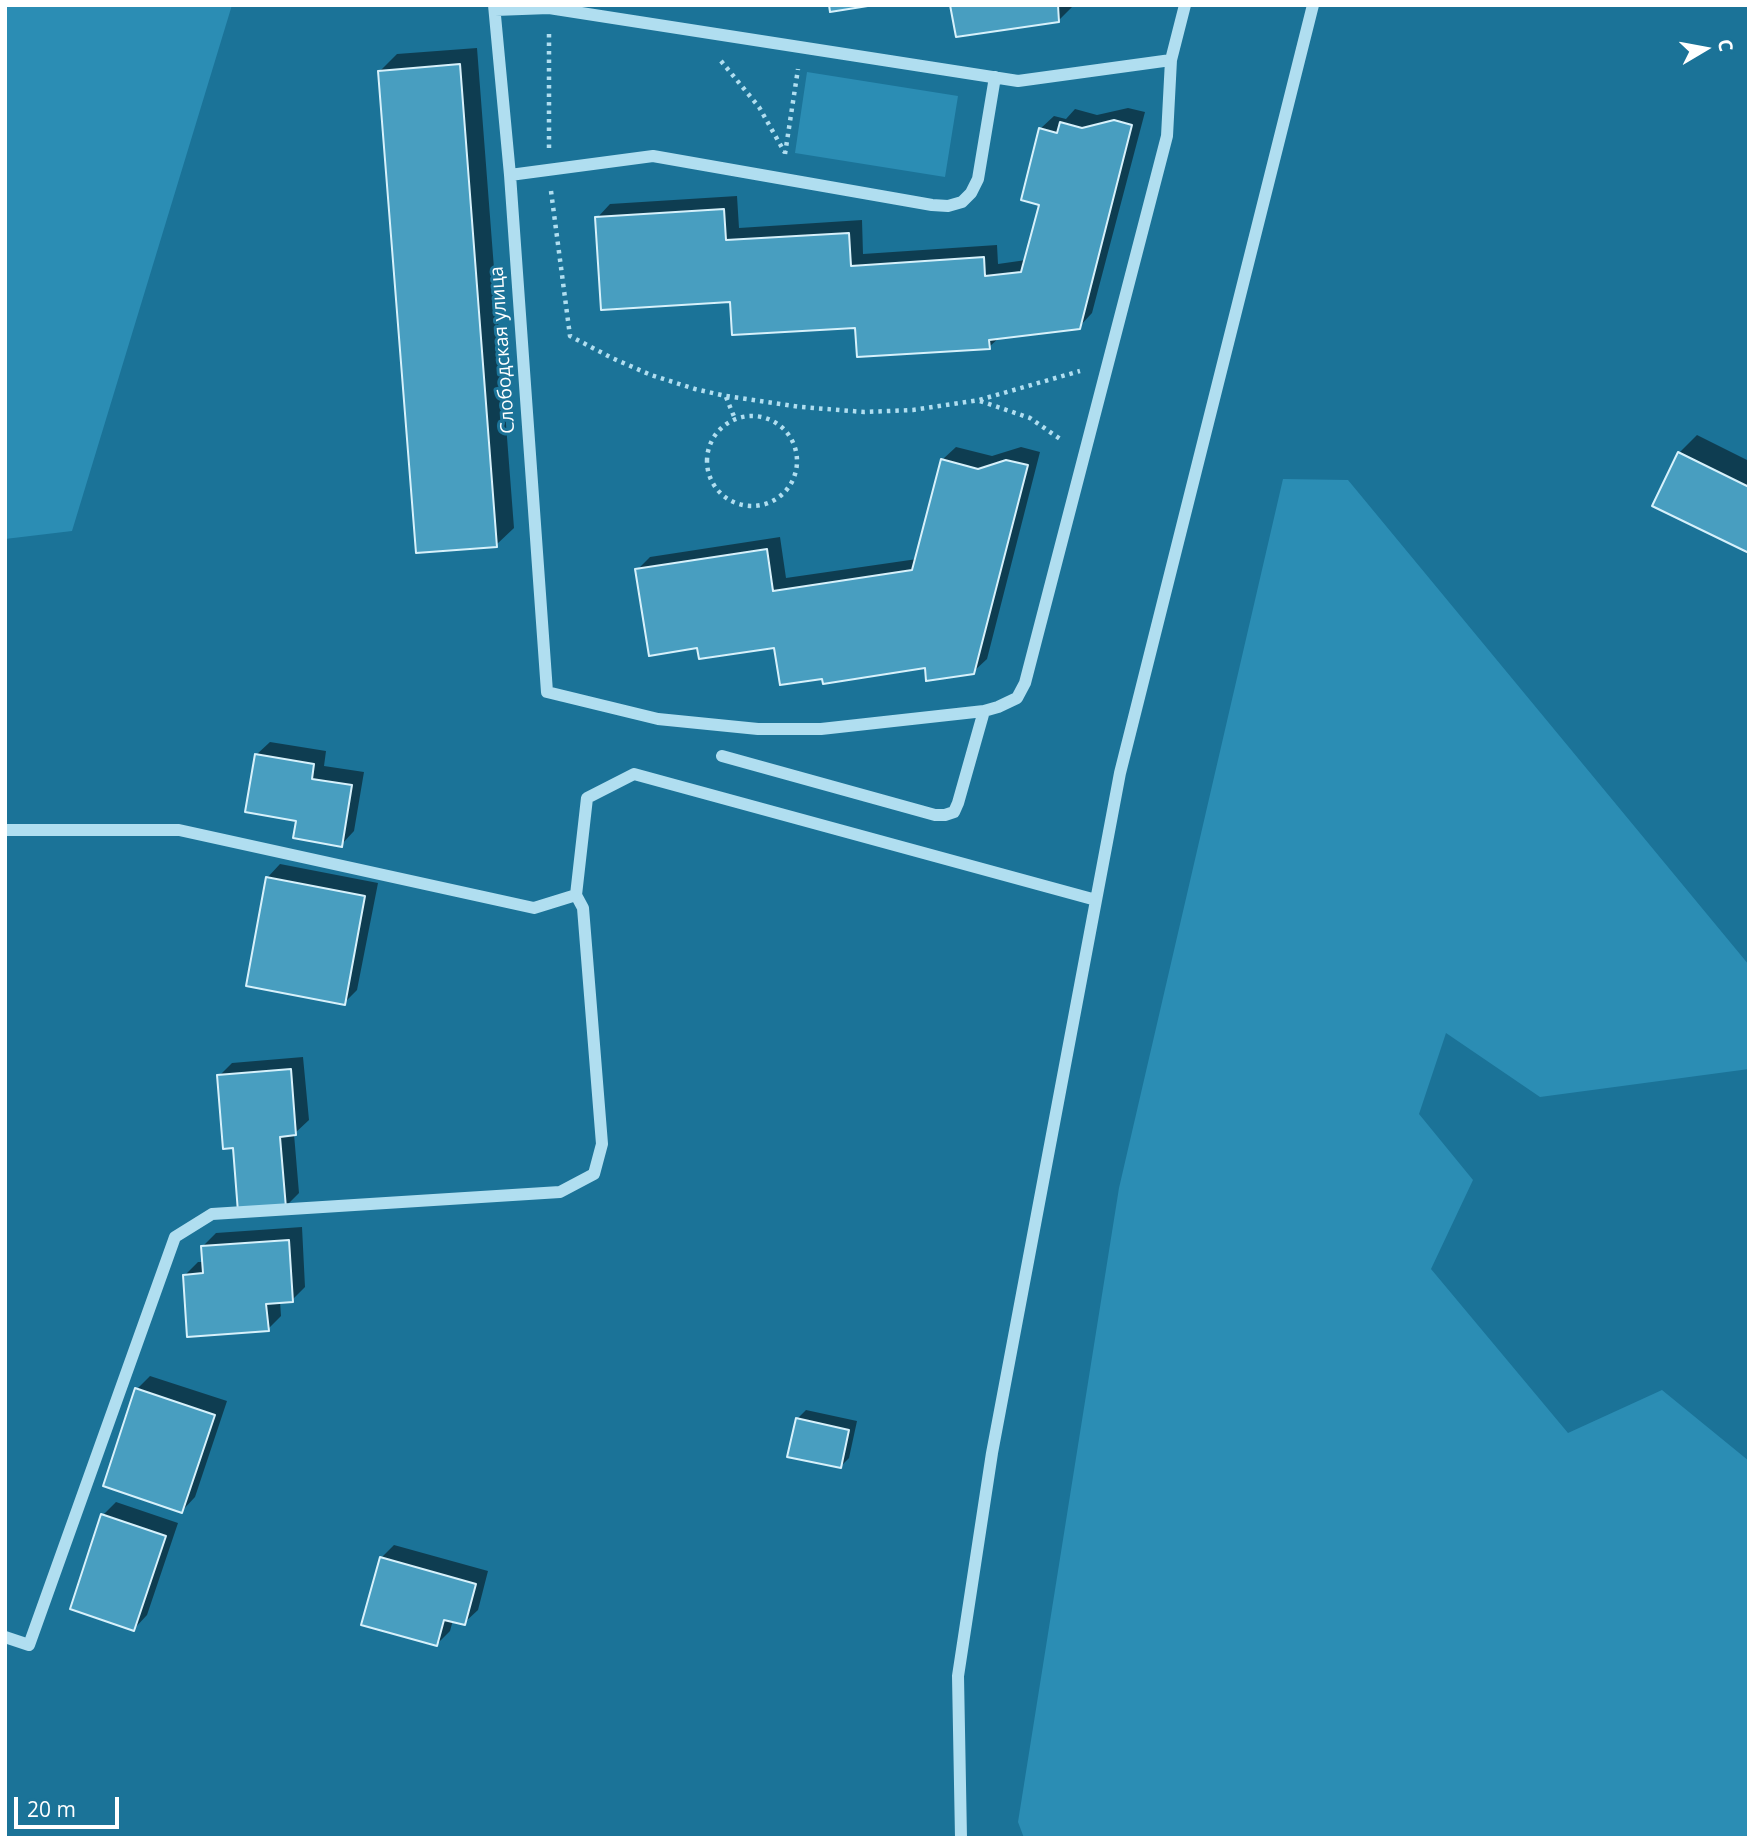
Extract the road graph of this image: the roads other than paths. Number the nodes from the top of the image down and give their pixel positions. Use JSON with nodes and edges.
{"nodes":[{"id":1,"x":1185,"y":5,"type":"edge"},
{"id":2,"x":1313,"y":5,"type":"edge"},
{"id":3,"x":494,"y":7,"type":"edge"},
{"id":4,"x":1171,"y":60,"type":"junction"},
{"id":5,"x":995,"y":77,"type":"junction"},
{"id":6,"x":510,"y":175,"type":"junction"},
{"id":7,"x":984,"y":710,"type":"junction"},
{"id":8,"x":722,"y":755,"type":"dead end"},
{"id":9,"x":5,"y":830,"type":"edge"},
{"id":10,"x":576,"y":895,"type":"junction"},
{"id":11,"x":1096,"y":900,"type":"junction"},
{"id":12,"x":5,"y":1637,"type":"edge"},
{"id":13,"x":961,"y":1838,"type":"edge"}],
"edges":[{"from":1,"to":4,"type":"street"},
{"from":2,"to":11,"type":"street"},
{"from":3,"to":5,"type":"street"},
{"from":3,"to":6,"type":"street","name":"Слободская улица"},
{"from":4,"to":5,"type":"street"},
{"from":4,"to":7,"type":"street"},
{"from":5,"to":6,"type":"street"},
{"from":6,"to":7,"type":"street","name":"Слободская улица"},
{"from":7,"to":8,"type":"street"},
{"from":9,"to":10,"type":"street"},
{"from":10,"to":11,"type":"street"},
{"from":10,"to":12,"type":"street"},
{"from":11,"to":13,"type":"street"}]}
